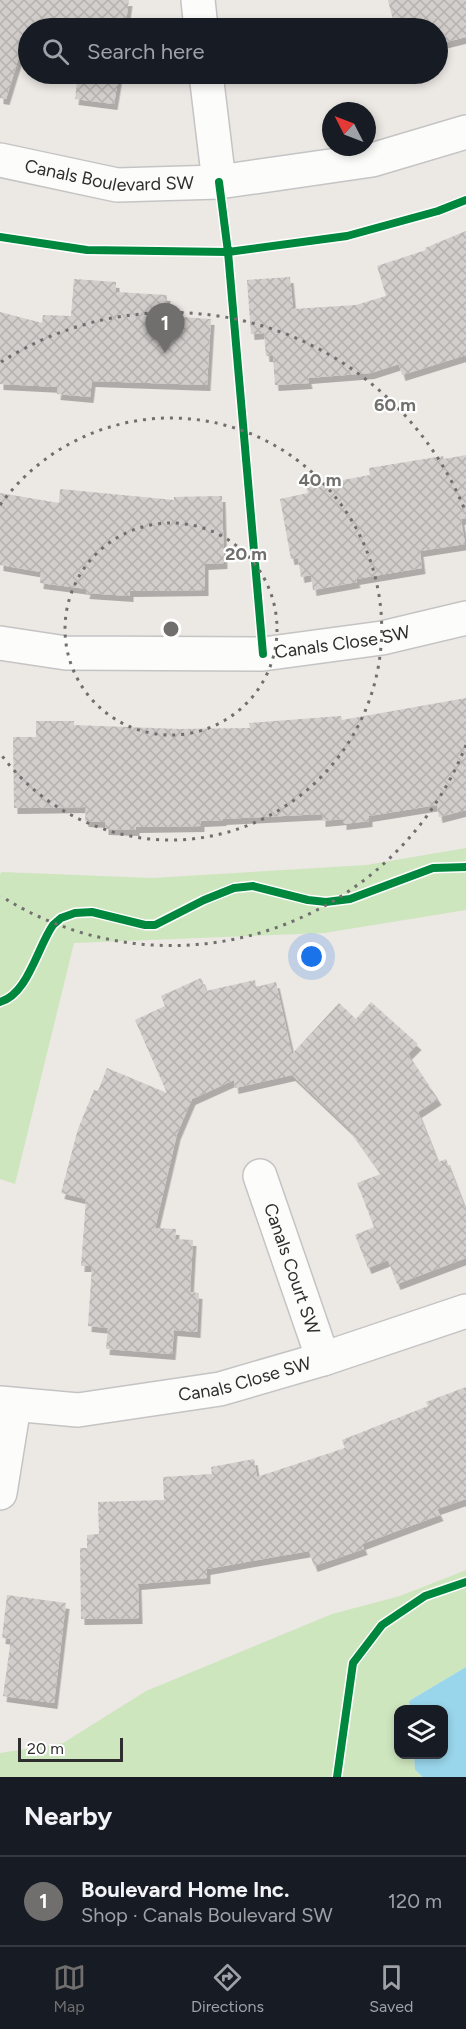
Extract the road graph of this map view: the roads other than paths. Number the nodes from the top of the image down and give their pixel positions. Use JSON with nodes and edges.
{"nodes":[{"id":1,"x":198,"y":0,"type":"edge"},
{"id":2,"x":200,"y":18,"type":"edge"},
{"id":3,"x":207,"y":84,"type":"edge"},
{"id":4,"x":466,"y":132,"type":"edge"},
{"id":5,"x":0,"y":160,"type":"edge"},
{"id":6,"x":219,"y":182,"type":"junction"},
{"id":7,"x":466,"y":618,"type":"edge"},
{"id":8,"x":0,"y":643,"type":"edge"},
{"id":9,"x":260,"y":1176,"type":"dead end"},
{"id":10,"x":466,"y":1311,"type":"edge"},
{"id":11,"x":323,"y":1359,"type":"junction"},
{"id":12,"x":7,"y":1405,"type":"edge"},
{"id":13,"x":0,"y":1493,"type":"edge"}],
"edges":[{"from":1,"to":2,"type":"street"},
{"from":3,"to":6,"type":"street"},
{"from":4,"to":6,"type":"street","name":"Canals Boulevard SW"},
{"from":5,"to":6,"type":"street","name":"Canals Boulevard SW"},
{"from":7,"to":8,"type":"street","name":"Canals Close SW"},
{"from":9,"to":11,"type":"street","name":"Canals Court SW"},
{"from":10,"to":11,"type":"street","name":"Canals Close SW"},
{"from":11,"to":12,"type":"street","name":"Canals Close SW"},
{"from":12,"to":13,"type":"street","name":"Canals Close SW"}]}
